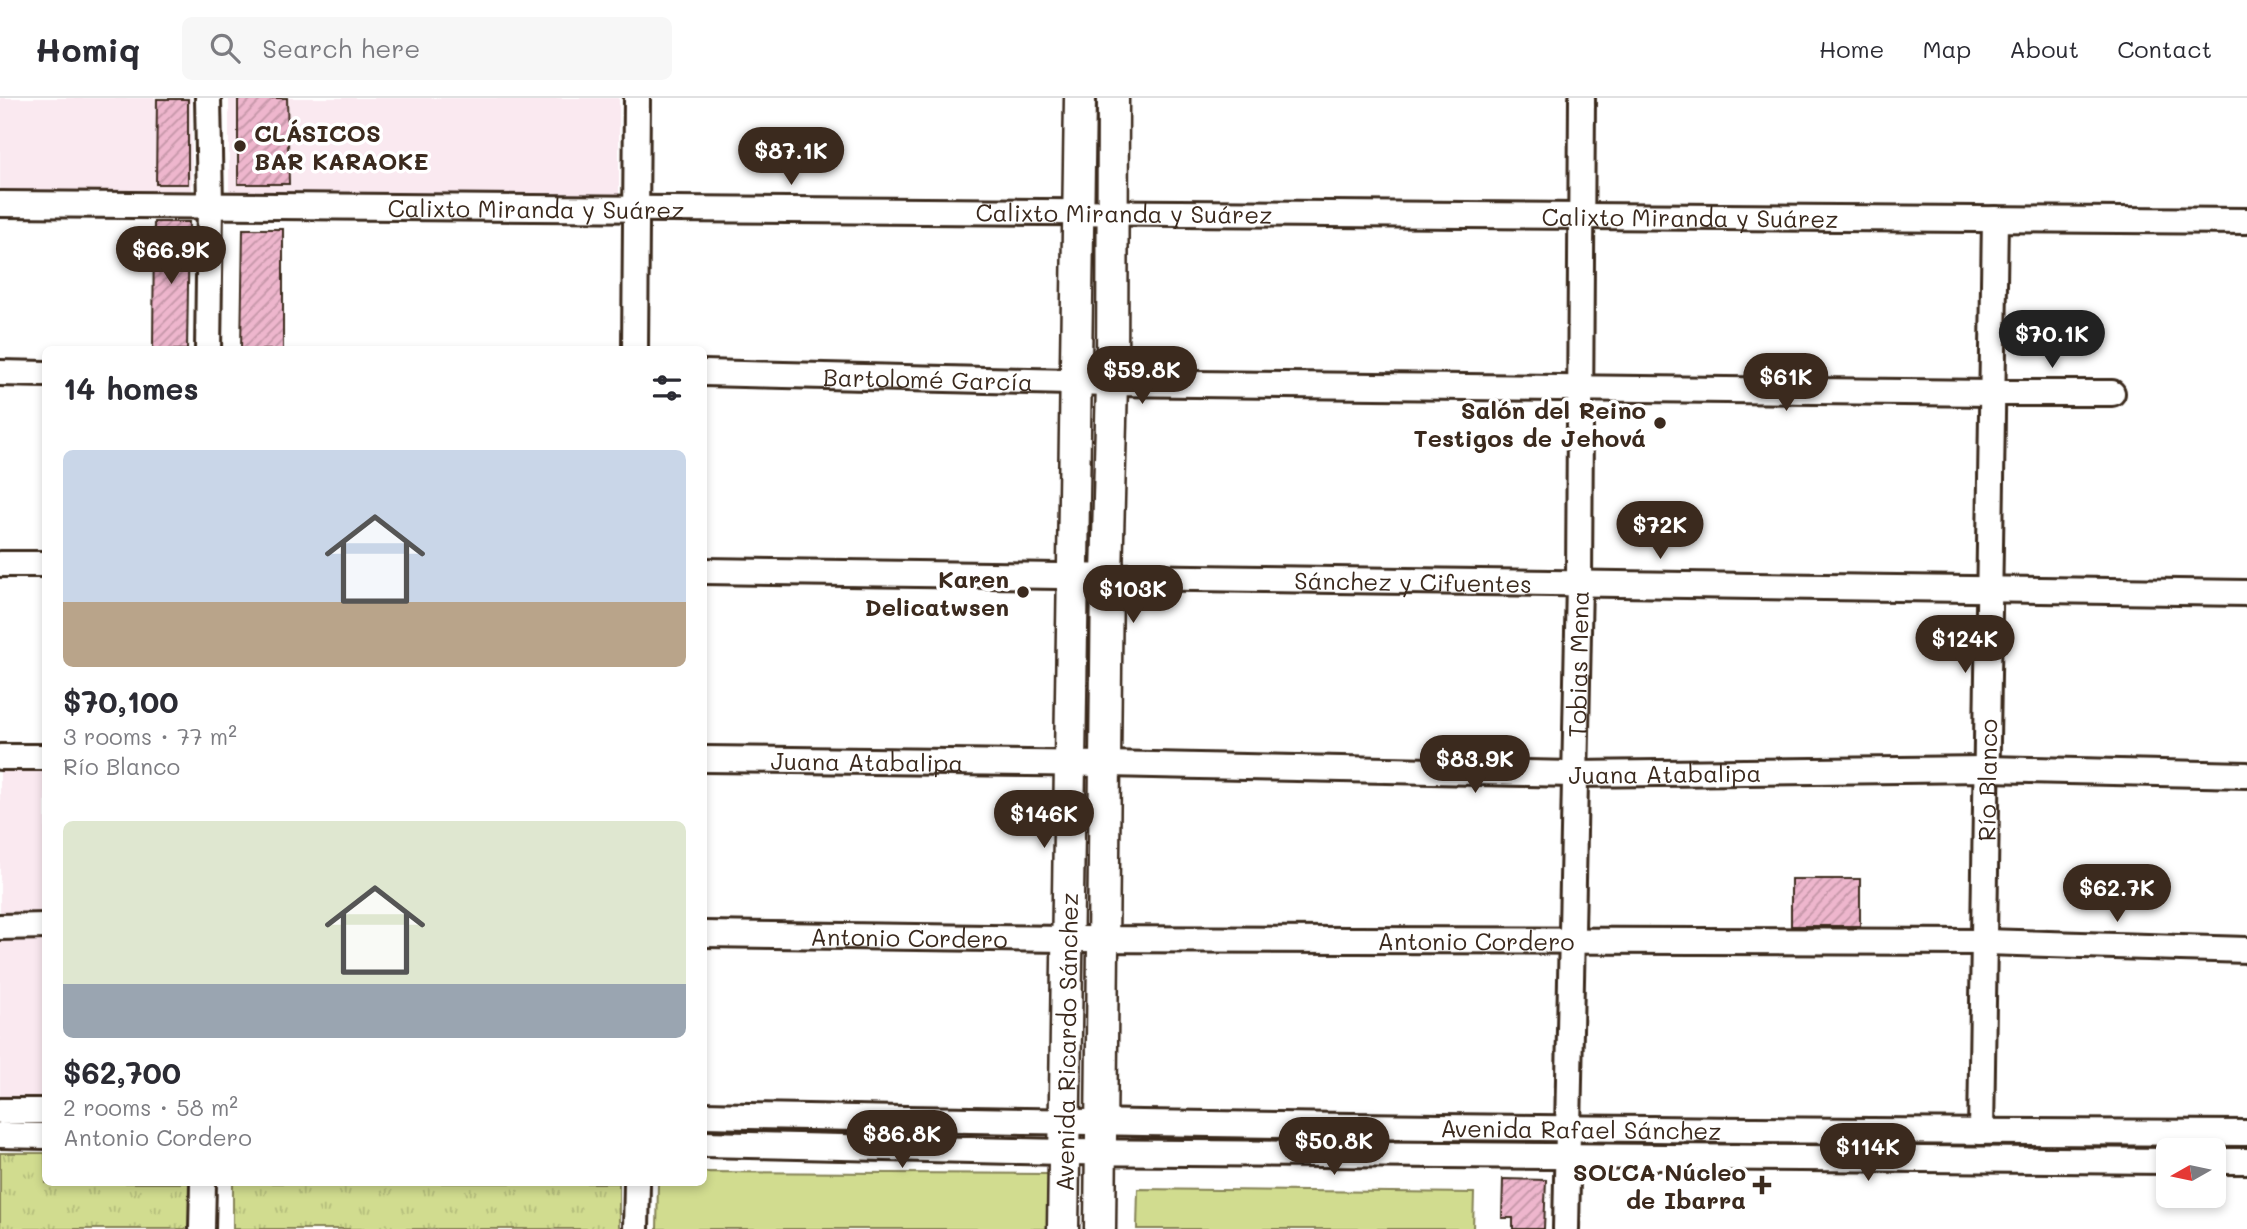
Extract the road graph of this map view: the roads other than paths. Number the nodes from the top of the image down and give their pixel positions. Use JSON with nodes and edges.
{"nodes":[{"id":1,"x":208,"y":98,"type":"edge"},
{"id":2,"x":637,"y":98,"type":"edge"},
{"id":3,"x":1080,"y":98,"type":"edge"},
{"id":4,"x":1113,"y":98,"type":"edge"},
{"id":5,"x":1582,"y":98,"type":"edge"},
{"id":6,"x":0,"y":204,"type":"edge"},
{"id":7,"x":210,"y":205,"type":"junction"},
{"id":8,"x":636,"y":208,"type":"junction"},
{"id":9,"x":1077,"y":212,"type":"junction"},
{"id":10,"x":1112,"y":212,"type":"junction"},
{"id":11,"x":1583,"y":216,"type":"junction"},
{"id":12,"x":1994,"y":219,"type":"junction"},
{"id":13,"x":2247,"y":220,"type":"edge"},
{"id":14,"x":208,"y":346,"type":"edge"},
{"id":15,"x":635,"y":346,"type":"edge"},
{"id":16,"x":0,"y":373,"type":"edge"},
{"id":17,"x":42,"y":373,"type":"edge"},
{"id":18,"x":707,"y":373,"type":"edge"},
{"id":19,"x":1076,"y":382,"type":"junction"},
{"id":20,"x":1112,"y":383,"type":"junction"},
{"id":21,"x":1581,"y":388,"type":"junction"},
{"id":22,"x":1992,"y":393,"type":"junction"},
{"id":23,"x":2112,"y":393,"type":"dead end"},
{"id":24,"x":0,"y":564,"type":"edge"},
{"id":25,"x":42,"y":564,"type":"edge"},
{"id":26,"x":707,"y":571,"type":"edge"},
{"id":27,"x":1108,"y":576,"type":"junction"},
{"id":28,"x":1074,"y":577,"type":"junction"},
{"id":29,"x":1578,"y":582,"type":"junction"},
{"id":30,"x":1989,"y":590,"type":"junction"},
{"id":31,"x":2247,"y":593,"type":"edge"},
{"id":32,"x":0,"y":757,"type":"edge"},
{"id":33,"x":42,"y":757,"type":"edge"},
{"id":34,"x":707,"y":759,"type":"edge"},
{"id":35,"x":1071,"y":763,"type":"junction"},
{"id":36,"x":1107,"y":764,"type":"junction"},
{"id":37,"x":1986,"y":769,"type":"junction"},
{"id":38,"x":1573,"y":775,"type":"junction"},
{"id":39,"x":2247,"y":775,"type":"edge"},
{"id":40,"x":42,"y":926,"type":"edge"},
{"id":41,"x":0,"y":927,"type":"edge"},
{"id":42,"x":707,"y":934,"type":"edge"},
{"id":43,"x":1068,"y":939,"type":"junction"},
{"id":44,"x":1104,"y":939,"type":"junction"},
{"id":45,"x":1571,"y":941,"type":"junction"},
{"id":46,"x":1985,"y":942,"type":"junction"},
{"id":47,"x":2247,"y":950,"type":"edge"},
{"id":48,"x":0,"y":1111,"type":"edge"},
{"id":49,"x":42,"y":1111,"type":"edge"},
{"id":50,"x":707,"y":1115,"type":"edge"},
{"id":51,"x":1570,"y":1130,"type":"junction"},
{"id":52,"x":1880,"y":1130,"type":"junction"},
{"id":53,"x":1981,"y":1132,"type":"junction"},
{"id":54,"x":2247,"y":1133,"type":"edge"},
{"id":55,"x":0,"y":1135,"type":"edge"},
{"id":56,"x":42,"y":1136,"type":"edge"},
{"id":57,"x":1064,"y":1138,"type":"junction"},
{"id":58,"x":1101,"y":1138,"type":"junction"},
{"id":59,"x":707,"y":1144,"type":"edge"},
{"id":60,"x":1568,"y":1157,"type":"junction"},
{"id":61,"x":1877,"y":1160,"type":"junction"},
{"id":62,"x":2156,"y":1161,"type":"edge"},
{"id":63,"x":2226,"y":1161,"type":"edge"},
{"id":64,"x":2247,"y":1161,"type":"edge"},
{"id":65,"x":203,"y":1186,"type":"edge"},
{"id":66,"x":637,"y":1186,"type":"edge"},
{"id":67,"x":202,"y":1229,"type":"edge"},
{"id":68,"x":636,"y":1229,"type":"edge"},
{"id":69,"x":1063,"y":1229,"type":"edge"},
{"id":70,"x":1100,"y":1229,"type":"edge"},
{"id":71,"x":1566,"y":1229,"type":"edge"}],
"edges":[{"from":1,"to":7,"type":"street"},
{"from":2,"to":8,"type":"street"},
{"from":3,"to":9,"type":"main road","name":"Avenida Ricardo Sánchez"},
{"from":4,"to":10,"type":"main road","name":"Avenida Ricardo Sánchez"},
{"from":5,"to":11,"type":"street","name":"Tobias Mena"},
{"from":6,"to":7,"type":"street","name":"Calixto Miranda y Suárez"},
{"from":7,"to":8,"type":"street","name":"Calixto Miranda y Suárez"},
{"from":7,"to":14,"type":"street"},
{"from":8,"to":9,"type":"street","name":"Calixto Miranda y Suárez"},
{"from":8,"to":15,"type":"street"},
{"from":9,"to":10,"type":"street","name":"Calixto Miranda y Suárez"},
{"from":9,"to":19,"type":"main road","name":"Avenida Ricardo Sánchez"},
{"from":10,"to":11,"type":"street","name":"Calixto Miranda y Suárez"},
{"from":10,"to":20,"type":"main road","name":"Avenida Ricardo Sánchez"},
{"from":11,"to":12,"type":"street","name":"Calixto Miranda y Suárez"},
{"from":11,"to":21,"type":"street","name":"Tobias Mena"},
{"from":12,"to":13,"type":"street","name":"Calixto Miranda y Suárez"},
{"from":12,"to":22,"type":"street","name":"Río Blanco"},
{"from":16,"to":17,"type":"street"},
{"from":18,"to":19,"type":"street","name":"Bartolomé García"},
{"from":19,"to":20,"type":"street","name":"Bartolomé García"},
{"from":19,"to":28,"type":"main road","name":"Avenida Ricardo Sánchez"},
{"from":20,"to":21,"type":"street","name":"Bartolomé García"},
{"from":20,"to":27,"type":"main road","name":"Avenida Ricardo Sánchez"},
{"from":21,"to":22,"type":"street","name":"Bartolomé García"},
{"from":21,"to":29,"type":"street","name":"Tobias Mena"},
{"from":22,"to":23,"type":"street","name":"Bartolomé García"},
{"from":22,"to":30,"type":"street","name":"Río Blanco"},
{"from":24,"to":25,"type":"street"},
{"from":26,"to":28,"type":"street","name":"Sánchez y Cifuentes"},
{"from":27,"to":28,"type":"street","name":"Sánchez y Cifuentes"},
{"from":27,"to":29,"type":"street","name":"Sánchez y Cifuentes"},
{"from":27,"to":36,"type":"main road","name":"Avenida Ricardo Sánchez"},
{"from":28,"to":35,"type":"main road","name":"Avenida Ricardo Sánchez"},
{"from":29,"to":30,"type":"street","name":"Sánchez y Cifuentes"},
{"from":29,"to":38,"type":"street","name":"Tobias Mena"},
{"from":30,"to":31,"type":"street","name":"Sánchez y Cifuentes"},
{"from":30,"to":37,"type":"street","name":"Río Blanco"},
{"from":32,"to":33,"type":"street"},
{"from":34,"to":35,"type":"street","name":"Juana Atabalipa"},
{"from":35,"to":36,"type":"street","name":"Juana Atabalipa"},
{"from":35,"to":43,"type":"main road","name":"Avenida Ricardo Sánchez"},
{"from":36,"to":38,"type":"street","name":"Juana Atabalipa"},
{"from":36,"to":44,"type":"main road","name":"Avenida Ricardo Sánchez"},
{"from":37,"to":38,"type":"street","name":"Juana Atabalipa"},
{"from":37,"to":39,"type":"street","name":"Juana Atabalipa"},
{"from":37,"to":46,"type":"street","name":"Río Blanco"},
{"from":38,"to":45,"type":"street","name":"Tobias Mena"},
{"from":40,"to":41,"type":"street"},
{"from":42,"to":43,"type":"street","name":"Antonio Cordero"},
{"from":43,"to":44,"type":"street","name":"Antonio Cordero"},
{"from":43,"to":57,"type":"main road","name":"Avenida Ricardo Sánchez"},
{"from":44,"to":45,"type":"street","name":"Antonio Cordero"},
{"from":44,"to":58,"type":"main road","name":"Avenida Ricardo Sánchez"},
{"from":45,"to":46,"type":"street","name":"Antonio Cordero"},
{"from":45,"to":51,"type":"street","name":"Tobias Mena"},
{"from":46,"to":47,"type":"street","name":"Antonio Cordero"},
{"from":46,"to":53,"type":"street","name":"Río Blanco"},
{"from":48,"to":49,"type":"street"},
{"from":50,"to":57,"type":"street","name":"Avenida Rafael Sánchez"},
{"from":51,"to":52,"type":"street","name":"Avenida Rafael Sánchez"},
{"from":51,"to":58,"type":"street","name":"Avenida Rafael Sánchez"},
{"from":51,"to":60,"type":"street","name":"Tobias Mena"},
{"from":52,"to":53,"type":"street","name":"Avenida Rafael Sánchez"},
{"from":52,"to":61,"type":"street"},
{"from":53,"to":54,"type":"street","name":"Avenida Rafael Sánchez"},
{"from":55,"to":56,"type":"street"},
{"from":57,"to":58,"type":"street","name":"Avenida Rafael Sánchez"},
{"from":57,"to":59,"type":"street","name":"Avenida Rafael Sánchez"},
{"from":57,"to":69,"type":"main road","name":"Avenida Ricardo Sánchez"},
{"from":58,"to":60,"type":"street","name":"Avenida Rafael Sánchez"},
{"from":58,"to":70,"type":"main road","name":"Avenida Ricardo Sánchez"},
{"from":60,"to":61,"type":"street","name":"Avenida Rafael Sánchez"},
{"from":60,"to":71,"type":"street","name":"Tobias Mena"},
{"from":61,"to":62,"type":"street","name":"Avenida Rafael Sánchez"},
{"from":63,"to":64,"type":"street"},
{"from":65,"to":67,"type":"street"},
{"from":66,"to":68,"type":"street"}]}
